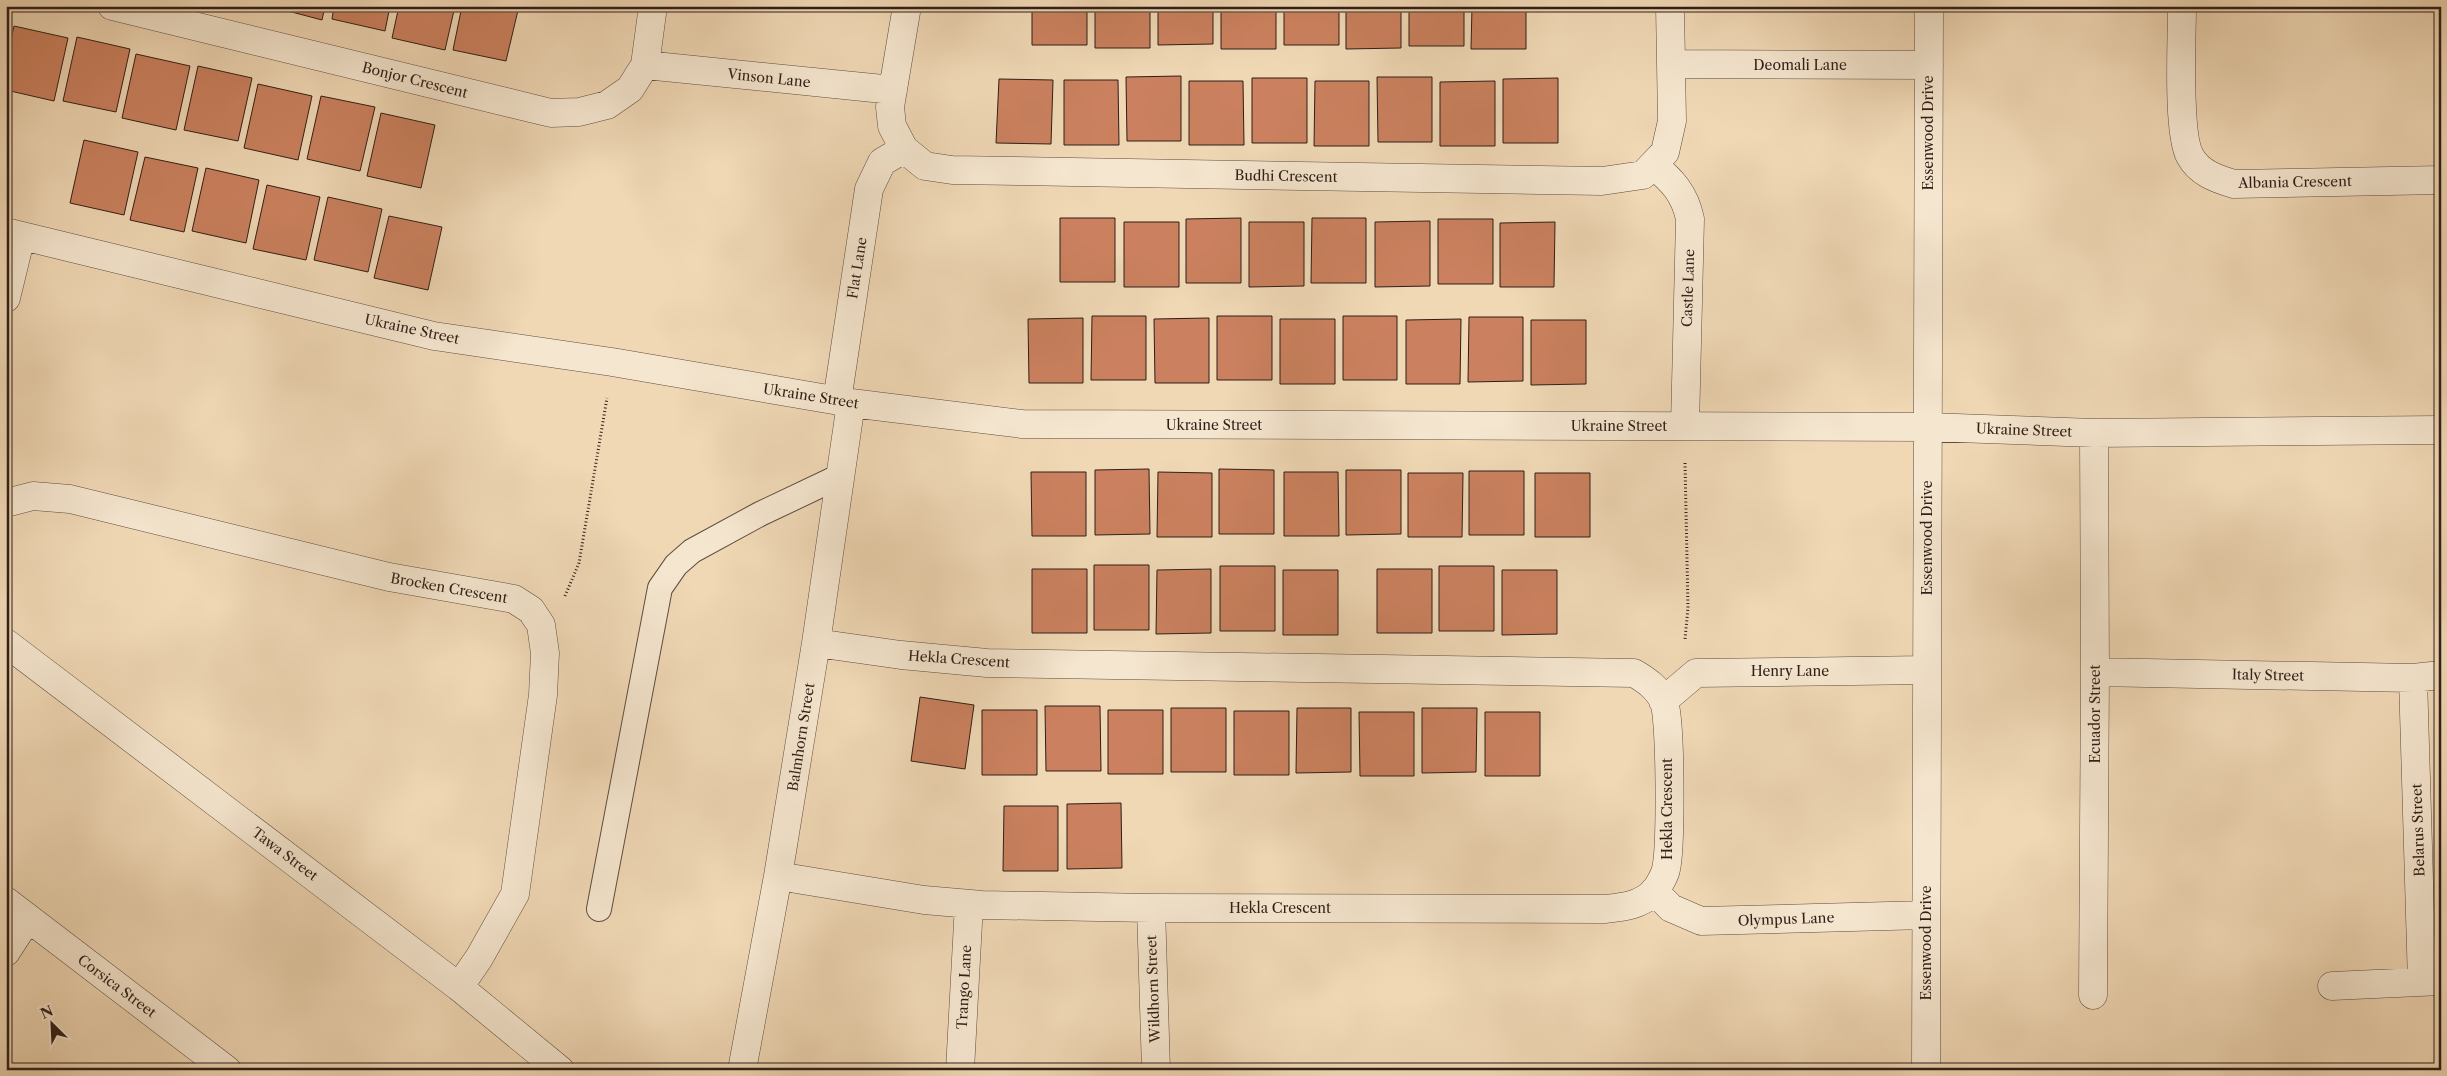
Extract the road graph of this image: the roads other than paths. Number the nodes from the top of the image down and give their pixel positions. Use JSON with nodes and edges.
{"nodes":[{"id":1,"x":112,"y":6,"type":"edge"},
{"id":2,"x":652,"y":6,"type":"edge"},
{"id":3,"x":907,"y":6,"type":"edge"},
{"id":4,"x":1670,"y":6,"type":"edge"},
{"id":5,"x":1929,"y":6,"type":"edge"},
{"id":6,"x":2182,"y":6,"type":"edge"},
{"id":7,"x":1671,"y":64,"type":"junction"},
{"id":8,"x":645,"y":65,"type":"junction"},
{"id":9,"x":1929,"y":65,"type":"junction"},
{"id":10,"x":892,"y":90,"type":"junction"},
{"id":11,"x":904,"y":149,"type":"junction"},
{"id":12,"x":1652,"y":165,"type":"junction"},
{"id":13,"x":2441,"y":180,"type":"edge"},
{"id":14,"x":14,"y":234,"type":"edge"},
{"id":15,"x":6,"y":298,"type":"edge"},
{"id":16,"x":844,"y":402,"type":"junction"},
{"id":17,"x":1684,"y":426,"type":"junction"},
{"id":18,"x":1928,"y":427,"type":"junction"},
{"id":19,"x":2441,"y":430,"type":"edge"},
{"id":20,"x":2094,"y":433,"type":"junction"},
{"id":21,"x":840,"y":476,"type":"junction"},
{"id":22,"x":6,"y":503,"type":"edge"},
{"id":23,"x":6,"y":642,"type":"edge"},
{"id":24,"x":816,"y":643,"type":"junction"},
{"id":25,"x":1927,"y":670,"type":"junction"},
{"id":26,"x":2095,"y":672,"type":"junction"},
{"id":27,"x":2441,"y":674,"type":"edge"},
{"id":28,"x":2413,"y":678,"type":"junction"},
{"id":29,"x":1657,"y":692,"type":"junction"},
{"id":30,"x":778,"y":876,"type":"junction"},
{"id":31,"x":1654,"y":892,"type":"junction"},
{"id":32,"x":6,"y":902,"type":"edge"},
{"id":33,"x":969,"y":904,"type":"junction"},
{"id":34,"x":1151,"y":908,"type":"junction"},
{"id":35,"x":599,"y":909,"type":"dead end"},
{"id":36,"x":1926,"y":915,"type":"junction"},
{"id":37,"x":28,"y":918,"type":"junction"},
{"id":38,"x":6,"y":952,"type":"edge"},
{"id":39,"x":2431,"y":982,"type":"edge"},
{"id":40,"x":2332,"y":986,"type":"dead end"},
{"id":41,"x":459,"y":987,"type":"junction"},
{"id":42,"x":2093,"y":995,"type":"dead end"},
{"id":43,"x":221,"y":1068,"type":"edge"},
{"id":44,"x":560,"y":1070,"type":"edge"},
{"id":45,"x":742,"y":1070,"type":"edge"},
{"id":46,"x":960,"y":1070,"type":"edge"},
{"id":47,"x":1156,"y":1070,"type":"edge"},
{"id":48,"x":1926,"y":1070,"type":"edge"}],
"edges":[{"from":1,"to":8,"type":"street","name":"Bonjor Crescent"},
{"from":2,"to":8,"type":"street","name":"Bonjor Crescent"},
{"from":3,"to":10,"type":"street","name":"Budhi Crescent"},
{"from":4,"to":7,"type":"street","name":"Budhi Crescent"},
{"from":5,"to":9,"type":"street","name":"Essenwood Drive"},
{"from":6,"to":13,"type":"street","name":"Albania Crescent"},
{"from":7,"to":9,"type":"street","name":"Deomali Lane"},
{"from":7,"to":12,"type":"street","name":"Budhi Crescent"},
{"from":8,"to":10,"type":"street","name":"Vinson Lane"},
{"from":9,"to":18,"type":"street","name":"Essenwood Drive"},
{"from":10,"to":11,"type":"street","name":"Budhi Crescent"},
{"from":11,"to":12,"type":"street","name":"Budhi Crescent"},
{"from":11,"to":16,"type":"street","name":"Flat Lane"},
{"from":12,"to":17,"type":"street","name":"Castle Lane"},
{"from":14,"to":15,"type":"street"},
{"from":14,"to":16,"type":"street","name":"Ukraine Street"},
{"from":16,"to":17,"type":"street","name":"Ukraine Street"},
{"from":16,"to":21,"type":"street","name":"Balmhorn Street"},
{"from":17,"to":18,"type":"street","name":"Ukraine Street"},
{"from":18,"to":20,"type":"street","name":"Ukraine Street"},
{"from":18,"to":25,"type":"street","name":"Essenwood Drive"},
{"from":19,"to":20,"type":"street","name":"Ukraine Street"},
{"from":20,"to":26,"type":"street","name":"Ecuador Street"},
{"from":21,"to":24,"type":"street","name":"Balmhorn Street"},
{"from":21,"to":35,"type":"lane"},
{"from":22,"to":41,"type":"street","name":"Brocken Crescent"},
{"from":23,"to":41,"type":"street","name":"Tawa Street"},
{"from":24,"to":29,"type":"street","name":"Hekla Crescent"},
{"from":24,"to":30,"type":"street","name":"Balmhorn Street"},
{"from":25,"to":29,"type":"street","name":"Henry Lane"},
{"from":25,"to":36,"type":"street","name":"Essenwood Drive"},
{"from":26,"to":28,"type":"street","name":"Italy Street"},
{"from":26,"to":42,"type":"street","name":"Ecuador Street"},
{"from":27,"to":28,"type":"street","name":"Italy Street"},
{"from":28,"to":39,"type":"street","name":"Belarus Street"},
{"from":29,"to":31,"type":"street","name":"Hekla Crescent"},
{"from":30,"to":33,"type":"street","name":"Hekla Crescent"},
{"from":30,"to":45,"type":"street","name":"Balmhorn Street"},
{"from":31,"to":34,"type":"street","name":"Hekla Crescent"},
{"from":31,"to":36,"type":"street","name":"Olympus Lane"},
{"from":32,"to":37,"type":"street","name":"Corsica Street"},
{"from":33,"to":34,"type":"street","name":"Hekla Crescent"},
{"from":33,"to":46,"type":"street","name":"Trango Lane"},
{"from":34,"to":47,"type":"street","name":"Wildhorn Street"},
{"from":36,"to":48,"type":"street","name":"Essenwood Drive"},
{"from":37,"to":38,"type":"street"},
{"from":37,"to":43,"type":"street","name":"Corsica Street"},
{"from":39,"to":40,"type":"street"},
{"from":41,"to":44,"type":"street","name":"Tawa Street"}]}
